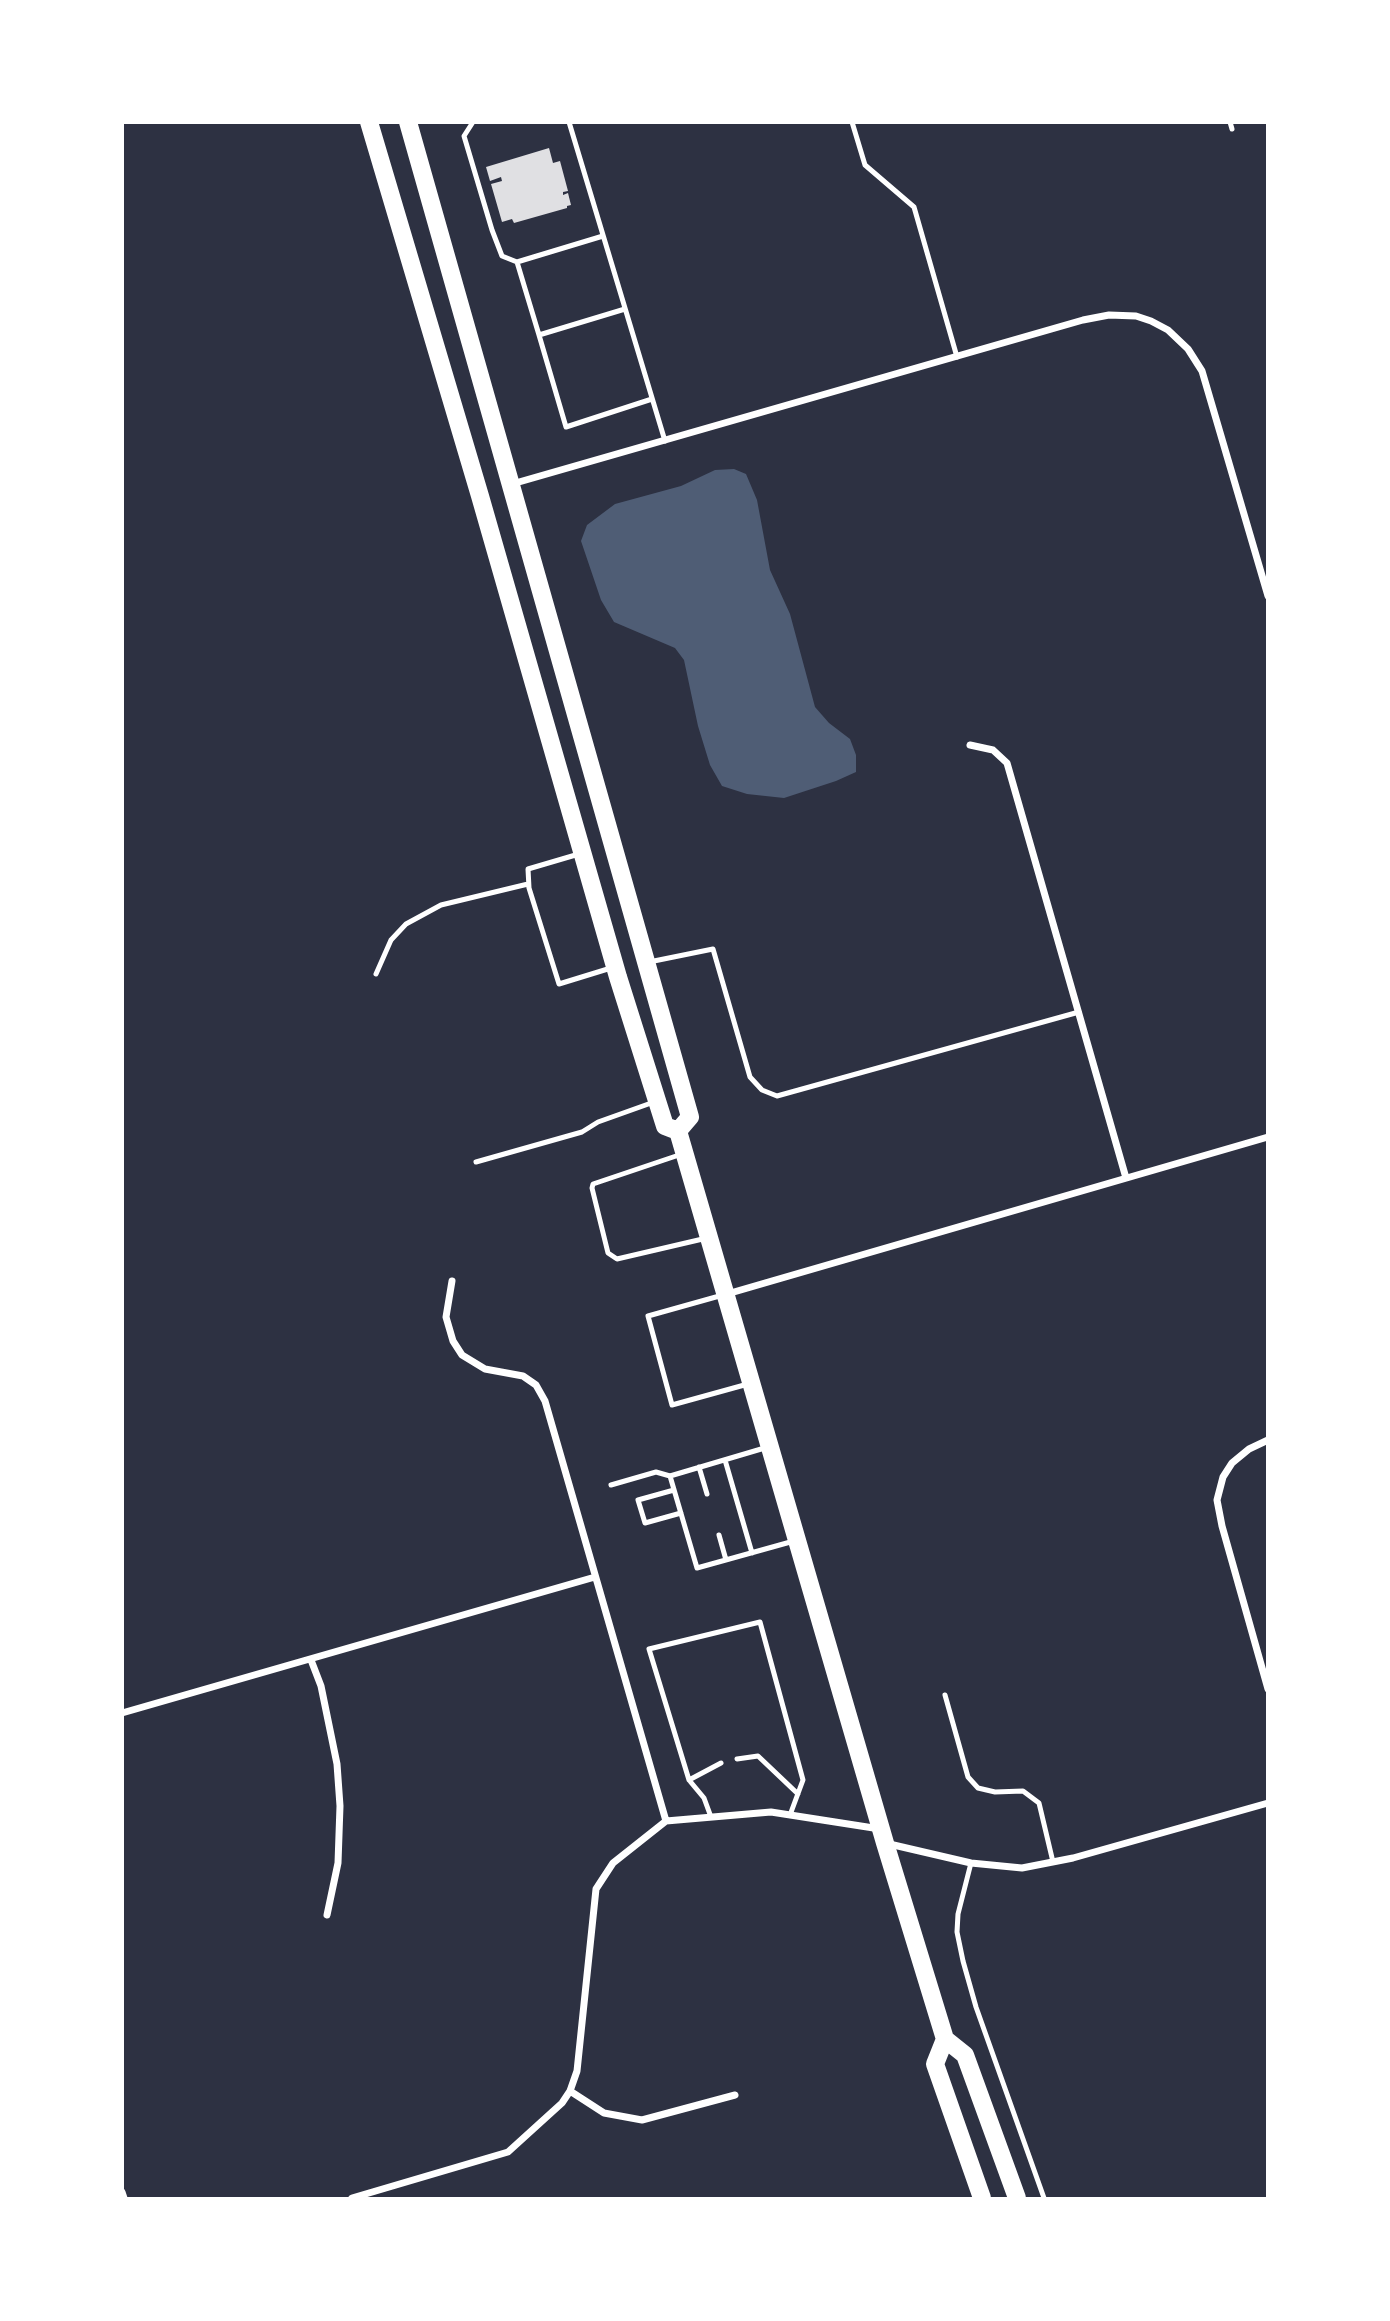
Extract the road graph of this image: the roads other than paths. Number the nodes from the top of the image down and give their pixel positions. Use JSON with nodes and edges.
{"nodes":[{"id":1,"x":369,"y":122,"type":"edge"},
{"id":2,"x":408,"y":122,"type":"edge"},
{"id":3,"x":472,"y":122,"type":"edge"},
{"id":4,"x":569,"y":122,"type":"edge"},
{"id":5,"x":852,"y":122,"type":"edge"},
{"id":6,"x":603,"y":236,"type":"junction"},
{"id":7,"x":517,"y":262,"type":"junction"},
{"id":8,"x":625,"y":309,"type":"junction"},
{"id":9,"x":538,"y":335,"type":"junction"},
{"id":10,"x":957,"y":357,"type":"junction"},
{"id":11,"x":652,"y":399,"type":"junction"},
{"id":12,"x":665,"y":441,"type":"junction"},
{"id":13,"x":512,"y":484,"type":"junction"},
{"id":14,"x":1268,"y":596,"type":"edge"},
{"id":15,"x":970,"y":745,"type":"dead end"},
{"id":16,"x":582,"y":853,"type":"junction"},
{"id":17,"x":528,"y":884,"type":"junction"},
{"id":18,"x":647,"y":963,"type":"junction"},
{"id":19,"x":615,"y":966,"type":"junction"},
{"id":20,"x":376,"y":974,"type":"dead end"},
{"id":21,"x":1079,"y":1012,"type":"junction"},
{"id":22,"x":657,"y":1101,"type":"junction"},
{"id":23,"x":678,"y":1131,"type":"junction"},
{"id":24,"x":1268,"y":1137,"type":"edge"},
{"id":25,"x":685,"y":1153,"type":"junction"},
{"id":26,"x":476,"y":1162,"type":"dead end"},
{"id":27,"x":1126,"y":1178,"type":"junction"},
{"id":28,"x":710,"y":1238,"type":"junction"},
{"id":29,"x":452,"y":1281,"type":"dead end"},
{"id":30,"x":726,"y":1294,"type":"junction"},
{"id":31,"x":751,"y":1383,"type":"junction"},
{"id":32,"x":1268,"y":1440,"type":"edge"},
{"id":33,"x":769,"y":1447,"type":"junction"},
{"id":34,"x":725,"y":1460,"type":"junction"},
{"id":35,"x":699,"y":1468,"type":"junction"},
{"id":36,"x":670,"y":1476,"type":"junction"},
{"id":37,"x":611,"y":1485,"type":"dead end"},
{"id":38,"x":674,"y":1490,"type":"junction"},
{"id":39,"x":707,"y":1494,"type":"dead end"},
{"id":40,"x":681,"y":1513,"type":"junction"},
{"id":41,"x":719,"y":1535,"type":"dead end"},
{"id":42,"x":797,"y":1540,"type":"junction"},
{"id":43,"x":752,"y":1553,"type":"junction"},
{"id":44,"x":726,"y":1560,"type":"junction"},
{"id":45,"x":595,"y":1577,"type":"junction"},
{"id":46,"x":311,"y":1660,"type":"junction"},
{"id":47,"x":1268,"y":1689,"type":"edge"},
{"id":48,"x":945,"y":1695,"type":"dead end"},
{"id":49,"x":122,"y":1713,"type":"edge"},
{"id":50,"x":737,"y":1759,"type":"dead end"},
{"id":51,"x":721,"y":1763,"type":"dead end"},
{"id":52,"x":690,"y":1780,"type":"junction"},
{"id":53,"x":798,"y":1794,"type":"junction"},
{"id":54,"x":1268,"y":1803,"type":"edge"},
{"id":55,"x":790,"y":1815,"type":"junction"},
{"id":56,"x":711,"y":1817,"type":"junction"},
{"id":57,"x":666,"y":1821,"type":"junction"},
{"id":58,"x":883,"y":1836,"type":"junction"},
{"id":59,"x":1053,"y":1862,"type":"junction"},
{"id":60,"x":971,"y":1863,"type":"junction"},
{"id":61,"x":327,"y":1915,"type":"dead end"},
{"id":62,"x":945,"y":2039,"type":"junction"},
{"id":63,"x":570,"y":2091,"type":"junction"},
{"id":64,"x":735,"y":2095,"type":"dead end"},
{"id":65,"x":122,"y":2192,"type":"edge"},
{"id":66,"x":124,"y":2199,"type":"edge"},
{"id":67,"x":352,"y":2199,"type":"edge"},
{"id":68,"x":982,"y":2199,"type":"edge"},
{"id":69,"x":1017,"y":2199,"type":"edge"},
{"id":70,"x":1044,"y":2199,"type":"edge"}],
"edges":[{"from":1,"to":16,"type":"main road"},
{"from":2,"to":13,"type":"main road"},
{"from":3,"to":7,"type":"lane"},
{"from":4,"to":6,"type":"lane"},
{"from":5,"to":10,"type":"lane"},
{"from":6,"to":7,"type":"lane"},
{"from":6,"to":8,"type":"lane"},
{"from":7,"to":9,"type":"lane"},
{"from":8,"to":9,"type":"lane"},
{"from":8,"to":11,"type":"lane"},
{"from":9,"to":11,"type":"lane"},
{"from":10,"to":12,"type":"street"},
{"from":10,"to":14,"type":"street"},
{"from":11,"to":12,"type":"lane"},
{"from":12,"to":13,"type":"street"},
{"from":13,"to":18,"type":"main road"},
{"from":15,"to":21,"type":"street"},
{"from":16,"to":17,"type":"lane"},
{"from":16,"to":19,"type":"main road"},
{"from":17,"to":19,"type":"lane"},
{"from":17,"to":20,"type":"lane"},
{"from":18,"to":21,"type":"lane"},
{"from":18,"to":23,"type":"main road"},
{"from":19,"to":22,"type":"main road"},
{"from":21,"to":27,"type":"street"},
{"from":22,"to":23,"type":"main road"},
{"from":22,"to":26,"type":"lane"},
{"from":23,"to":25,"type":"main road"},
{"from":24,"to":27,"type":"street"},
{"from":25,"to":28,"type":"main road"},
{"from":25,"to":28,"type":"lane"},
{"from":27,"to":30,"type":"street"},
{"from":28,"to":30,"type":"main road"},
{"from":29,"to":45,"type":"street"},
{"from":30,"to":31,"type":"main road"},
{"from":30,"to":31,"type":"lane"},
{"from":31,"to":33,"type":"main road"},
{"from":32,"to":47,"type":"street"},
{"from":33,"to":34,"type":"lane"},
{"from":33,"to":42,"type":"main road"},
{"from":34,"to":35,"type":"lane"},
{"from":34,"to":43,"type":"lane"},
{"from":35,"to":36,"type":"lane"},
{"from":35,"to":39,"type":"lane"},
{"from":36,"to":37,"type":"lane"},
{"from":36,"to":38,"type":"lane"},
{"from":38,"to":40,"type":"lane"},
{"from":38,"to":40,"type":"lane"},
{"from":40,"to":44,"type":"lane"},
{"from":41,"to":44,"type":"lane"},
{"from":42,"to":43,"type":"lane"},
{"from":42,"to":58,"type":"main road"},
{"from":43,"to":44,"type":"lane"},
{"from":45,"to":46,"type":"street"},
{"from":45,"to":57,"type":"street"},
{"from":46,"to":49,"type":"street"},
{"from":46,"to":61,"type":"street"},
{"from":48,"to":59,"type":"lane"},
{"from":50,"to":53,"type":"lane"},
{"from":51,"to":52,"type":"lane"},
{"from":52,"to":53,"type":"lane"},
{"from":52,"to":56,"type":"lane"},
{"from":53,"to":55,"type":"lane"},
{"from":54,"to":59,"type":"street"},
{"from":55,"to":56,"type":"street"},
{"from":55,"to":58,"type":"street"},
{"from":56,"to":57,"type":"street"},
{"from":57,"to":63,"type":"street"},
{"from":58,"to":60,"type":"street"},
{"from":58,"to":62,"type":"main road"},
{"from":59,"to":60,"type":"street"},
{"from":60,"to":70,"type":"lane"},
{"from":62,"to":68,"type":"main road"},
{"from":62,"to":69,"type":"main road"},
{"from":63,"to":64,"type":"street"},
{"from":63,"to":67,"type":"street"},
{"from":65,"to":66,"type":"street"}]}
